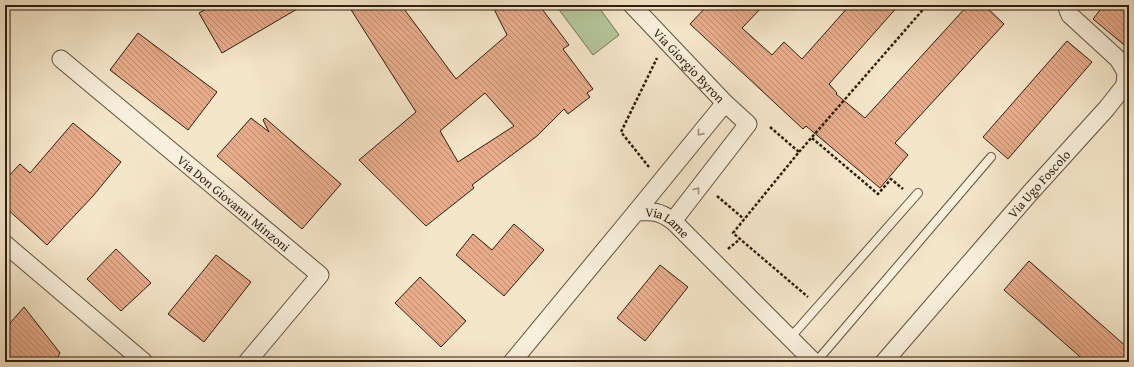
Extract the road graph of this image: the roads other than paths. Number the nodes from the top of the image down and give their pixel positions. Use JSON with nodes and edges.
{"nodes":[{"id":1,"x":1066,"y":5,"type":"edge"},
{"id":2,"x":641,"y":8,"type":"edge"},
{"id":3,"x":61,"y":59,"type":"dead end"},
{"id":4,"x":725,"y":103,"type":"junction"},
{"id":5,"x":991,"y":157,"type":"dead end"},
{"id":6,"x":915,"y":195,"type":"road end"},
{"id":7,"x":636,"y":212,"type":"junction"},
{"id":8,"x":673,"y":221,"type":"junction"},
{"id":9,"x":5,"y":244,"type":"edge"},
{"id":10,"x":790,"y":338,"type":"junction"},
{"id":11,"x":144,"y":362,"type":"edge"},
{"id":12,"x":247,"y":362,"type":"edge"},
{"id":13,"x":512,"y":362,"type":"edge"},
{"id":14,"x":815,"y":362,"type":"edge"},
{"id":15,"x":884,"y":362,"type":"edge"}],
"edges":[{"from":1,"to":15,"type":"street","name":"Via Ugo Foscolo"},
{"from":2,"to":4,"type":"street","name":"Via Giorgio Byron"},
{"from":3,"to":12,"type":"street","name":"Via Don Giovanni Minzoni"},
{"from":4,"to":7,"type":"street","one_way":true},
{"from":8,"to":4,"type":"street","name":"Via Giorgio Byron","one_way":true},
{"from":5,"to":14,"type":"lane"},
{"from":6,"to":10,"type":"lane"},
{"from":7,"to":8,"type":"street","name":"Via Lame"},
{"from":7,"to":13,"type":"street","name":"Via Lame"},
{"from":8,"to":10,"type":"street","name":"Via Lame"},
{"from":9,"to":11,"type":"street"},
{"from":10,"to":14,"type":"street","name":"Via Lame"}]}
